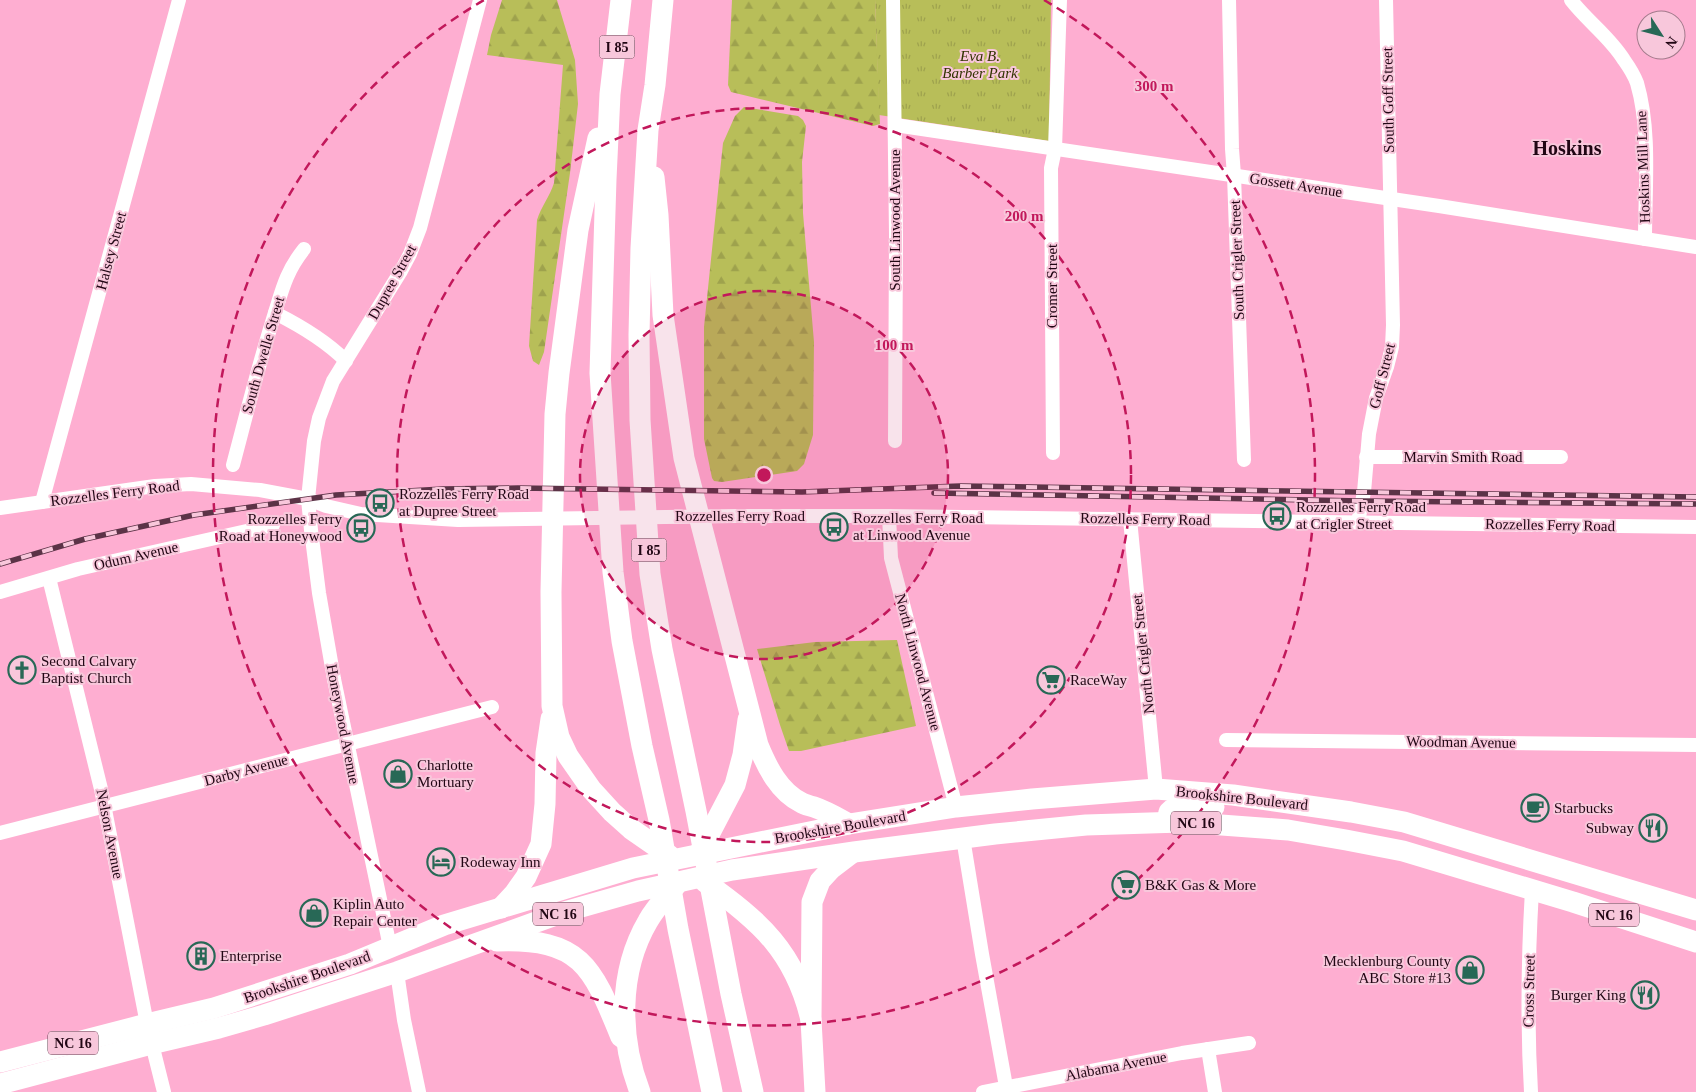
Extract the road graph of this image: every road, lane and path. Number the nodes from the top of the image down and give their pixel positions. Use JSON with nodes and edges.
{"nodes":[{"id":1,"x":179,"y":0,"type":"edge"},
{"id":2,"x":480,"y":0,"type":"edge"},
{"id":3,"x":622,"y":0,"type":"edge"},
{"id":4,"x":664,"y":0,"type":"edge"},
{"id":5,"x":893,"y":0,"type":"edge"},
{"id":6,"x":1060,"y":0,"type":"edge"},
{"id":7,"x":1229,"y":0,"type":"edge"},
{"id":8,"x":1386,"y":0,"type":"edge"},
{"id":9,"x":1571,"y":0,"type":"edge"},
{"id":10,"x":610,"y":94,"type":"junction"},
{"id":11,"x":895,"y":125,"type":"junction"},
{"id":12,"x":648,"y":130,"type":"junction"},
{"id":13,"x":1055,"y":149,"type":"junction"},
{"id":14,"x":1234,"y":175,"type":"junction"},
{"id":15,"x":1390,"y":200,"type":"junction"},
{"id":16,"x":1645,"y":239,"type":"junction"},
{"id":17,"x":1696,"y":247,"type":"edge"},
{"id":18,"x":304,"y":249,"type":"dead end"},
{"id":19,"x":275,"y":314,"type":"junction"},
{"id":20,"x":346,"y":360,"type":"junction"},
{"id":21,"x":895,"y":441,"type":"dead end"},
{"id":22,"x":1053,"y":453,"type":"dead end"},
{"id":23,"x":1366,"y":457,"type":"junction"},
{"id":24,"x":1561,"y":457,"type":"dead end"},
{"id":25,"x":1244,"y":460,"type":"dead end"},
{"id":26,"x":233,"y":465,"type":"dead end"},
{"id":27,"x":308,"y":499,"type":"junction"},
{"id":28,"x":42,"y":502,"type":"junction"},
{"id":29,"x":0,"y":508,"type":"edge"},
{"id":30,"x":889,"y":516,"type":"junction"},
{"id":31,"x":1130,"y":519,"type":"junction"},
{"id":32,"x":1358,"y":522,"type":"junction"},
{"id":33,"x":273,"y":525,"type":"dead end"},
{"id":34,"x":1696,"y":527,"type":"edge"},
{"id":35,"x":48,"y":578,"type":"junction"},
{"id":36,"x":0,"y":592,"type":"edge"},
{"id":37,"x":552,"y":706,"type":"junction"},
{"id":38,"x":492,"y":707,"type":"dead end"},
{"id":39,"x":748,"y":707,"type":"junction"},
{"id":40,"x":1226,"y":740,"type":"dead end"},
{"id":41,"x":347,"y":744,"type":"junction"},
{"id":42,"x":1696,"y":745,"type":"edge"},
{"id":43,"x":1156,"y":789,"type":"junction"},
{"id":44,"x":105,"y":805,"type":"junction"},
{"id":45,"x":1317,"y":806,"type":"junction"},
{"id":46,"x":956,"y":807,"type":"junction"},
{"id":47,"x":1167,"y":822,"type":"junction"},
{"id":48,"x":849,"y":824,"type":"junction"},
{"id":49,"x":0,"y":833,"type":"edge"},
{"id":50,"x":964,"y":838,"type":"junction"},
{"id":51,"x":854,"y":852,"type":"junction"},
{"id":52,"x":688,"y":868,"type":"junction"},
{"id":53,"x":1532,"y":890,"type":"junction"},
{"id":54,"x":500,"y":909,"type":"junction"},
{"id":55,"x":1696,"y":910,"type":"edge"},
{"id":56,"x":481,"y":942,"type":"junction"},
{"id":57,"x":1696,"y":942,"type":"edge"},
{"id":58,"x":390,"y":947,"type":"junction"},
{"id":59,"x":397,"y":972,"type":"junction"},
{"id":60,"x":810,"y":1020,"type":"junction"},
{"id":61,"x":149,"y":1034,"type":"junction"},
{"id":62,"x":1249,"y":1043,"type":"dead end"},
{"id":63,"x":1208,"y":1049,"type":"junction"},
{"id":64,"x":630,"y":1058,"type":"junction"},
{"id":65,"x":0,"y":1062,"type":"edge"},
{"id":66,"x":0,"y":1084,"type":"edge"},
{"id":67,"x":1007,"y":1090,"type":"edge"},
{"id":68,"x":164,"y":1092,"type":"edge"},
{"id":69,"x":419,"y":1092,"type":"edge"},
{"id":70,"x":640,"y":1092,"type":"edge"},
{"id":71,"x":712,"y":1092,"type":"edge"},
{"id":72,"x":752,"y":1092,"type":"edge"},
{"id":73,"x":815,"y":1092,"type":"edge"},
{"id":74,"x":983,"y":1092,"type":"edge"},
{"id":75,"x":1216,"y":1092,"type":"edge"},
{"id":76,"x":1531,"y":1092,"type":"edge"}],
"edges":[{"from":1,"to":28,"type":"street","name":"Halsey Street"},
{"from":2,"to":20,"type":"street","name":"Dupree Street"},
{"from":3,"to":10,"type":"highway","number":"I 85"},
{"from":4,"to":12,"type":"highway","number":"I 85"},
{"from":5,"to":11,"type":"street","name":"South Linwood Avenue"},
{"from":6,"to":13,"type":"street","name":"Cromer Street"},
{"from":7,"to":14,"type":"street","name":"South Crigler Street"},
{"from":8,"to":15,"type":"street","name":"South Goff Street"},
{"from":9,"to":16,"type":"street","name":"Hoskins Mill Lane"},
{"from":10,"to":37,"type":"highway"},
{"from":10,"to":71,"type":"highway","number":"I 85"},
{"from":11,"to":13,"type":"street","name":"Gossett Avenue"},
{"from":11,"to":21,"type":"street","name":"South Linwood Avenue"},
{"from":12,"to":39,"type":"highway"},
{"from":12,"to":72,"type":"highway","number":"I 85"},
{"from":13,"to":14,"type":"street","name":"Gossett Avenue"},
{"from":13,"to":22,"type":"street","name":"Cromer Street"},
{"from":14,"to":15,"type":"street","name":"Gossett Avenue"},
{"from":14,"to":25,"type":"street","name":"South Crigler Street"},
{"from":15,"to":16,"type":"street","name":"Gossett Avenue"},
{"from":15,"to":23,"type":"street","name":"Goff Street"},
{"from":16,"to":17,"type":"street","name":"Gossett Avenue"},
{"from":18,"to":19,"type":"street","name":"South Dwelle Street"},
{"from":19,"to":20,"type":"street"},
{"from":19,"to":26,"type":"street","name":"South Dwelle Street"},
{"from":20,"to":27,"type":"street","name":"Dupree Street"},
{"from":23,"to":24,"type":"street","name":"Marvin Smith Road"},
{"from":23,"to":32,"type":"street","name":"Goff Street"},
{"from":27,"to":28,"type":"street","name":"Rozzelles Ferry Road"},
{"from":27,"to":30,"type":"street","name":"Rozzelles Ferry Road"},
{"from":27,"to":41,"type":"street","name":"Honeywood Avenue"},
{"from":28,"to":29,"type":"street","name":"Rozzelles Ferry Road"},
{"from":30,"to":31,"type":"street","name":"Rozzelles Ferry Road"},
{"from":30,"to":46,"type":"street","name":"North Linwood Avenue"},
{"from":31,"to":32,"type":"street","name":"Rozzelles Ferry Road"},
{"from":31,"to":43,"type":"street","name":"North Crigler Street"},
{"from":32,"to":34,"type":"street","name":"Rozzelles Ferry Road"},
{"from":33,"to":35,"type":"street","name":"Odum Avenue"},
{"from":35,"to":36,"type":"street","name":"Odum Avenue"},
{"from":35,"to":44,"type":"street","name":"Nelson Avenue"},
{"from":37,"to":52,"type":"highway"},
{"from":37,"to":54,"type":"highway"},
{"from":38,"to":41,"type":"street","name":"Darby Avenue"},
{"from":39,"to":48,"type":"highway"},
{"from":39,"to":52,"type":"highway"},
{"from":40,"to":42,"type":"street","name":"Woodman Avenue"},
{"from":41,"to":44,"type":"street","name":"Darby Avenue"},
{"from":41,"to":58,"type":"street","name":"Honeywood Avenue"},
{"from":43,"to":45,"type":"highway","name":"Brookshire Boulevard","number":"NC 16"},
{"from":43,"to":46,"type":"highway","name":"Brookshire Boulevard","number":"NC 16"},
{"from":44,"to":49,"type":"street","name":"Darby Avenue"},
{"from":44,"to":61,"type":"street","name":"Nelson Avenue"},
{"from":45,"to":47,"type":"highway"},
{"from":45,"to":55,"type":"highway","name":"Brookshire Boulevard","number":"NC 16"},
{"from":46,"to":48,"type":"highway","name":"Brookshire Boulevard","number":"NC 16"},
{"from":47,"to":50,"type":"highway","name":"Brookshire Boulevard","number":"NC 16"},
{"from":47,"to":53,"type":"highway","name":"Brookshire Boulevard","number":"NC 16"},
{"from":48,"to":52,"type":"highway","name":"Brookshire Boulevard","number":"NC 16"},
{"from":50,"to":51,"type":"highway","name":"Brookshire Boulevard","number":"NC 16"},
{"from":50,"to":67,"type":"street"},
{"from":51,"to":52,"type":"highway","name":"Brookshire Boulevard","number":"NC 16"},
{"from":51,"to":60,"type":"highway"},
{"from":52,"to":54,"type":"highway","name":"Brookshire Boulevard","number":"NC 16"},
{"from":52,"to":56,"type":"highway","name":"Brookshire Boulevard","number":"NC 16"},
{"from":52,"to":60,"type":"highway"},
{"from":52,"to":64,"type":"highway"},
{"from":53,"to":57,"type":"highway","name":"Brookshire Boulevard","number":"NC 16"},
{"from":53,"to":76,"type":"street","name":"Cross Street"},
{"from":54,"to":58,"type":"highway","name":"Brookshire Boulevard","number":"NC 16"},
{"from":56,"to":59,"type":"highway","name":"Brookshire Boulevard","number":"NC 16"},
{"from":56,"to":64,"type":"highway"},
{"from":58,"to":61,"type":"highway","name":"Brookshire Boulevard","number":"NC 16"},
{"from":59,"to":61,"type":"highway","name":"Brookshire Boulevard","number":"NC 16"},
{"from":59,"to":69,"type":"street"},
{"from":60,"to":73,"type":"highway"},
{"from":61,"to":65,"type":"highway","name":"Brookshire Boulevard","number":"NC 16"},
{"from":61,"to":66,"type":"highway","name":"Brookshire Boulevard","number":"NC 16"},
{"from":61,"to":68,"type":"street","name":"Nelson Avenue"},
{"from":62,"to":63,"type":"street","name":"Alabama Avenue"},
{"from":63,"to":67,"type":"street","name":"Alabama Avenue"},
{"from":63,"to":75,"type":"street"},
{"from":64,"to":70,"type":"highway"},
{"from":67,"to":74,"type":"street","name":"Alabama Avenue"}]}
